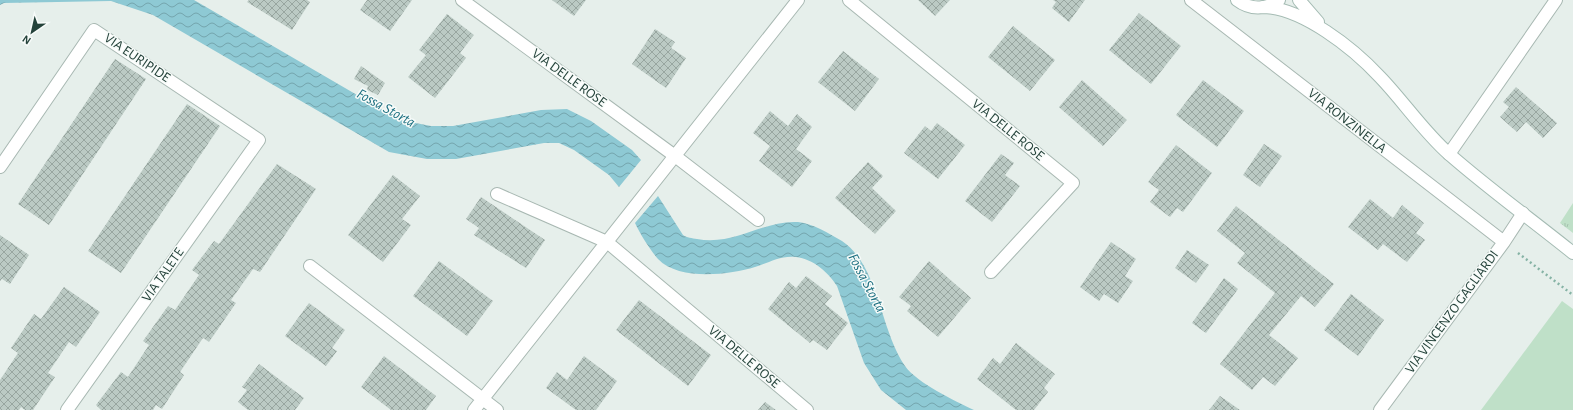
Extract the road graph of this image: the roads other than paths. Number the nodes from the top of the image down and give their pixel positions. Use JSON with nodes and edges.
{"nodes":[{"id":1,"x":462,"y":0,"type":"edge"},
{"id":2,"x":798,"y":0,"type":"edge"},
{"id":3,"x":849,"y":0,"type":"edge"},
{"id":4,"x":1191,"y":0,"type":"edge"},
{"id":5,"x":1237,"y":0,"type":"edge"},
{"id":6,"x":1279,"y":0,"type":"edge"},
{"id":7,"x":1299,"y":0,"type":"edge"},
{"id":8,"x":1556,"y":0,"type":"edge"},
{"id":9,"x":1262,"y":7,"type":"junction"},
{"id":10,"x":1338,"y":41,"type":"junction"},
{"id":11,"x":259,"y":140,"type":"joint"},
{"id":12,"x":1449,"y":154,"type":"junction"},
{"id":13,"x":675,"y":156,"type":"junction"},
{"id":14,"x":0,"y":167,"type":"edge"},
{"id":15,"x":497,"y":194,"type":"dead end"},
{"id":16,"x":1523,"y":213,"type":"junction"},
{"id":17,"x":758,"y":220,"type":"dead end"},
{"id":18,"x":607,"y":242,"type":"junction"},
{"id":19,"x":1504,"y":242,"type":"junction"},
{"id":20,"x":1573,"y":253,"type":"edge"},
{"id":21,"x":310,"y":266,"type":"dead end"},
{"id":22,"x":991,"y":272,"type":"dead end"},
{"id":23,"x":483,"y":398,"type":"junction"},
{"id":24,"x":67,"y":410,"type":"edge"},
{"id":25,"x":474,"y":410,"type":"edge"},
{"id":26,"x":497,"y":410,"type":"edge"},
{"id":27,"x":807,"y":410,"type":"edge"},
{"id":28,"x":1380,"y":410,"type":"edge"}],
"edges":[{"from":1,"to":13,"type":"street","name":"VIA DELLE ROSE"},
{"from":2,"to":13,"type":"street"},
{"from":3,"to":22,"type":"street","name":"VIA DELLE ROSE"},
{"from":4,"to":19,"type":"street","name":"VIA RONZINELLA"},
{"from":5,"to":9,"type":"street"},
{"from":6,"to":9,"type":"street"},
{"from":7,"to":10,"type":"street"},
{"from":8,"to":12,"type":"street"},
{"from":9,"to":10,"type":"street"},
{"from":10,"to":12,"type":"street"},
{"from":11,"to":14,"type":"street","name":"VIA EURIPIDE"},
{"from":11,"to":24,"type":"street","name":"VIA TALETE"},
{"from":12,"to":16,"type":"street"},
{"from":13,"to":17,"type":"street","name":"VIA DELLE ROSE"},
{"from":13,"to":18,"type":"street"},
{"from":15,"to":18,"type":"street","name":"VIA DELLE ROSE"},
{"from":16,"to":19,"type":"street","name":"VIA VINCENZO GAGLIARDI"},
{"from":16,"to":20,"type":"street"},
{"from":18,"to":23,"type":"street"},
{"from":18,"to":27,"type":"street","name":"VIA DELLE ROSE"},
{"from":19,"to":28,"type":"street","name":"VIA VINCENZO GAGLIARDI"},
{"from":21,"to":23,"type":"street"},
{"from":23,"to":25,"type":"street"},
{"from":23,"to":26,"type":"street"}]}
